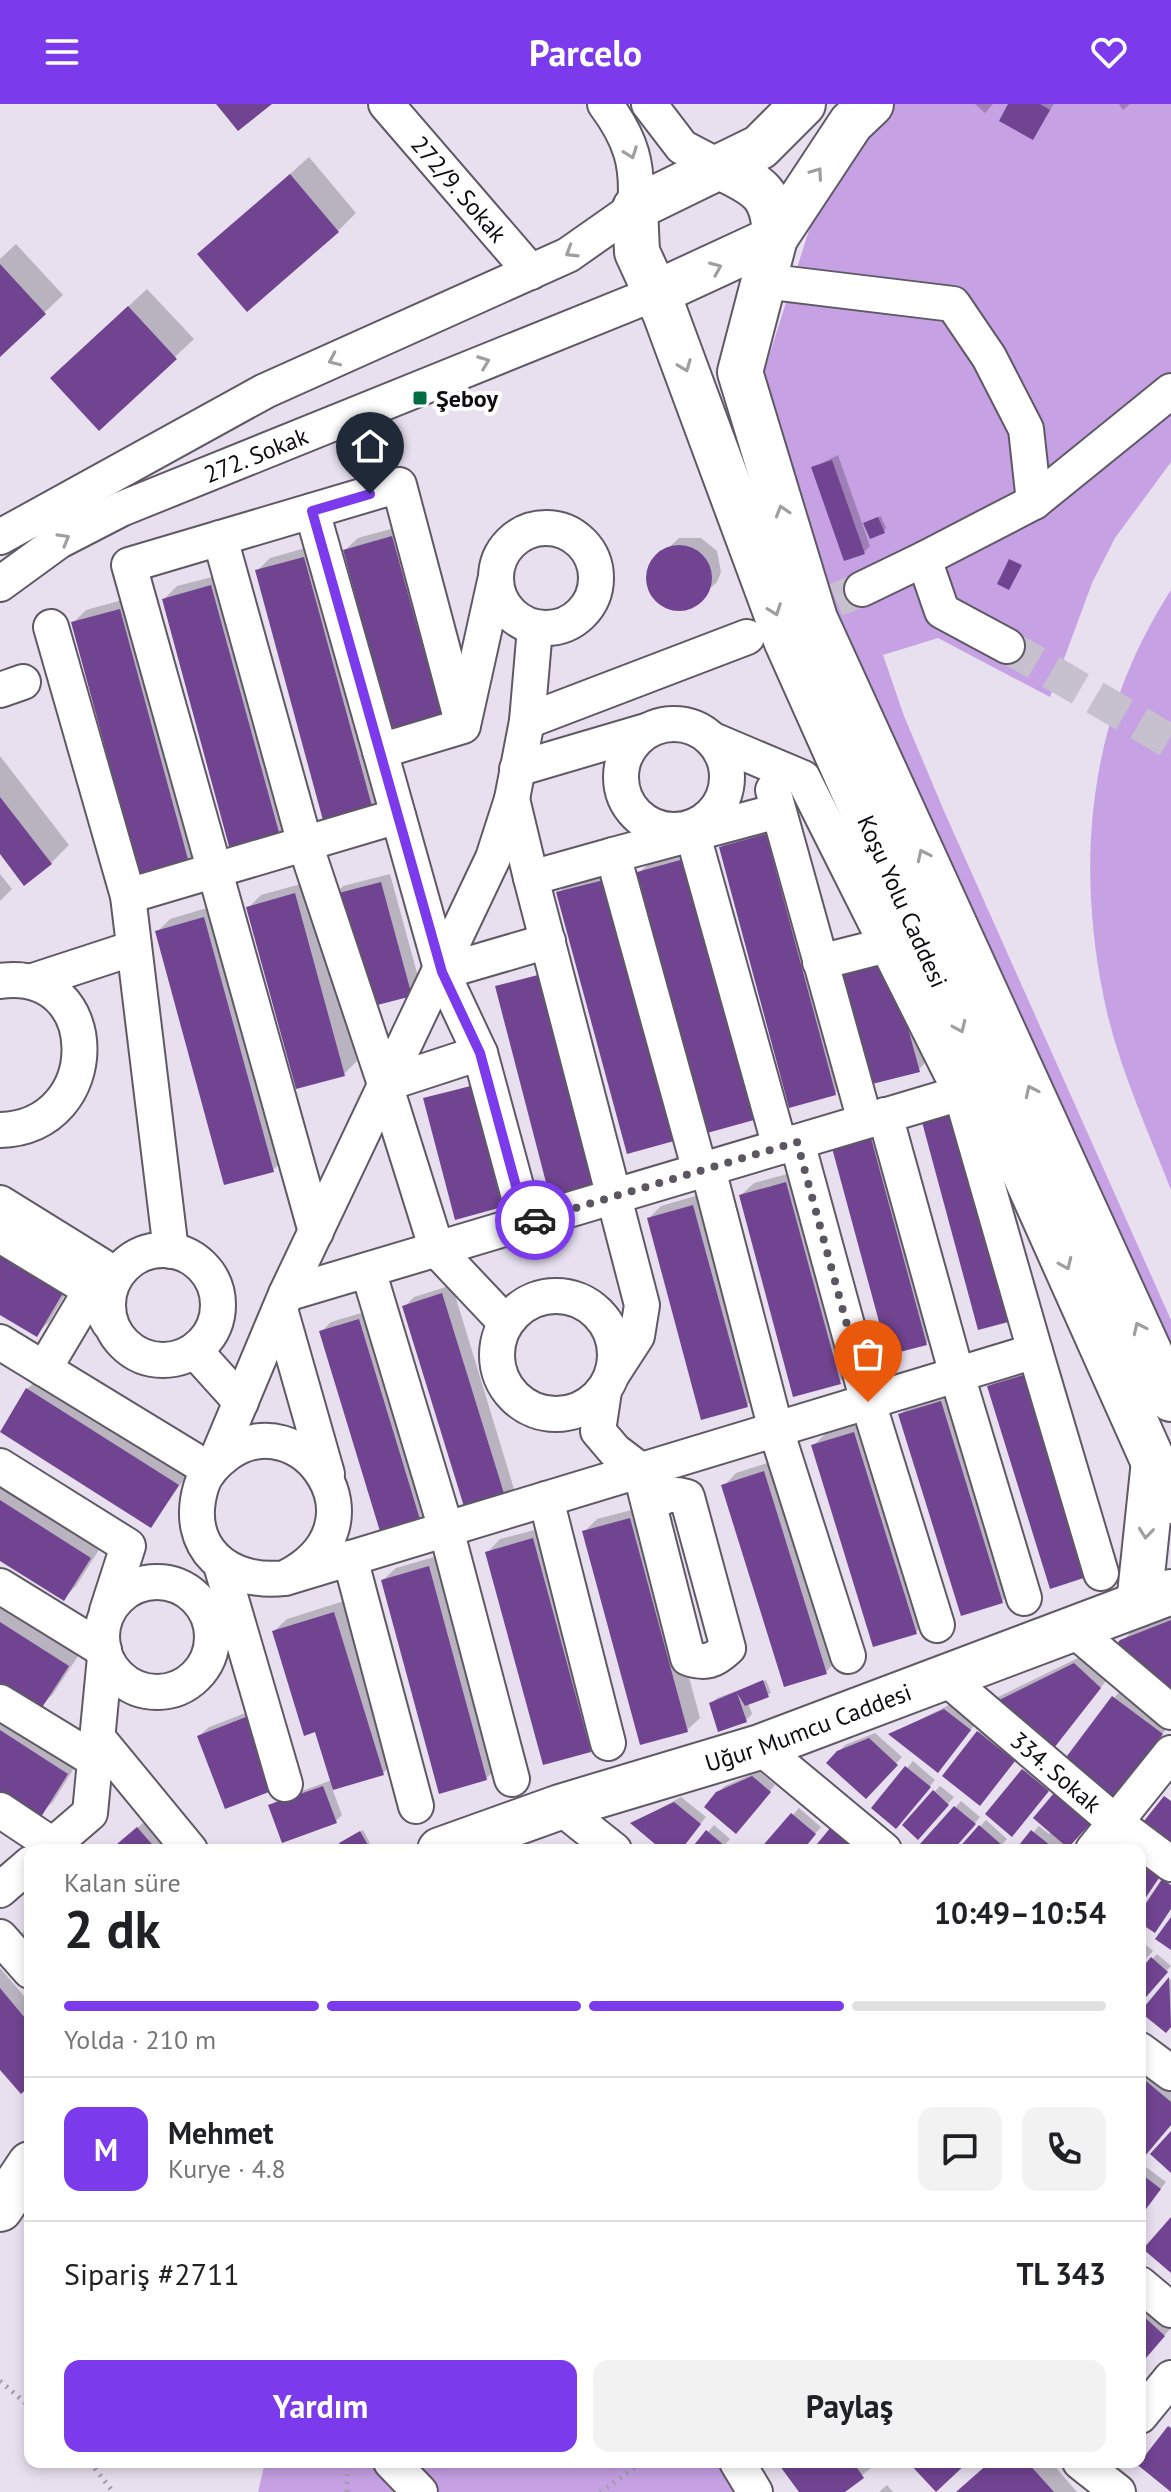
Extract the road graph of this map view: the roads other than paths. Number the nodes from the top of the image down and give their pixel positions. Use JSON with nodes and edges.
{"nodes":[{"id":1,"x":386,"y":104,"type":"edge"},
{"id":2,"x":605,"y":104,"type":"edge"},
{"id":3,"x":649,"y":104,"type":"edge"},
{"id":4,"x":803,"y":104,"type":"edge"},
{"id":5,"x":871,"y":104,"type":"edge"},
{"id":6,"x":722,"y":168,"type":"junction"},
{"id":7,"x":635,"y":208,"type":"junction"},
{"id":8,"x":775,"y":238,"type":"junction"},
{"id":9,"x":531,"y":272,"type":"junction"},
{"id":10,"x":763,"y":281,"type":"junction"},
{"id":11,"x":656,"y":293,"type":"junction"},
{"id":12,"x":1171,"y":391,"type":"edge"},
{"id":13,"x":117,"y":493,"type":"junction"},
{"id":14,"x":1034,"y":502,"type":"junction"},
{"id":15,"x":312,"y":511,"type":"junction"},
{"id":16,"x":0,"y":537,"type":"edge"},
{"id":17,"x":220,"y":538,"type":"junction"},
{"id":18,"x":924,"y":559,"type":"junction"},
{"id":19,"x":495,"y":581,"type":"junction"},
{"id":20,"x":0,"y":584,"type":"edge"},
{"id":21,"x":862,"y":589,"type":"tunnel mouth"},
{"id":22,"x":51,"y":627,"type":"dead end"},
{"id":23,"x":535,"y":628,"type":"junction"},
{"id":24,"x":747,"y":637,"type":"dead end"},
{"id":25,"x":1007,"y":646,"type":"tunnel mouth"},
{"id":26,"x":527,"y":721,"type":"junction"},
{"id":27,"x":463,"y":726,"type":"junction"},
{"id":28,"x":646,"y":731,"type":"junction"},
{"id":29,"x":713,"y":740,"type":"junction"},
{"id":30,"x":380,"y":751,"type":"junction"},
{"id":31,"x":765,"y":762,"type":"junction"},
{"id":32,"x":515,"y":784,"type":"junction"},
{"id":33,"x":778,"y":811,"type":"junction"},
{"id":34,"x":398,"y":816,"type":"junction"},
{"id":35,"x":692,"y":831,"type":"junction"},
{"id":36,"x":305,"y":844,"type":"junction"},
{"id":37,"x":613,"y":855,"type":"junction"},
{"id":38,"x":214,"y":871,"type":"junction"},
{"id":39,"x":531,"y":878,"type":"junction"},
{"id":40,"x":128,"y":896,"type":"junction"},
{"id":41,"x":548,"y":941,"type":"junction"},
{"id":42,"x":887,"y":945,"type":"junction"},
{"id":43,"x":134,"y":948,"type":"junction"},
{"id":44,"x":820,"y":962,"type":"junction"},
{"id":45,"x":442,"y":972,"type":"junction"},
{"id":46,"x":36,"y":980,"type":"junction"},
{"id":47,"x":0,"y":981,"type":"edge"},
{"id":48,"x":480,"y":1053,"type":"junction"},
{"id":49,"x":385,"y":1084,"type":"junction"},
{"id":50,"x":961,"y":1093,"type":"junction"},
{"id":51,"x":875,"y":1118,"type":"junction"},
{"id":52,"x":0,"y":1130,"type":"edge"},
{"id":53,"x":789,"y":1144,"type":"junction"},
{"id":54,"x":704,"y":1170,"type":"junction"},
{"id":55,"x":617,"y":1196,"type":"junction"},
{"id":56,"x":0,"y":1203,"type":"edge"},
{"id":57,"x":526,"y":1223,"type":"junction"},
{"id":58,"x":316,"y":1232,"type":"junction"},
{"id":59,"x":0,"y":1235,"type":"edge"},
{"id":60,"x":437,"y":1250,"type":"junction"},
{"id":61,"x":171,"y":1251,"type":"junction"},
{"id":62,"x":368,"y":1270,"type":"junction"},
{"id":63,"x":103,"y":1282,"type":"junction"},
{"id":64,"x":283,"y":1302,"type":"junction"},
{"id":65,"x":506,"y":1323,"type":"junction"},
{"id":66,"x":3,"y":1351,"type":"edge"},
{"id":67,"x":195,"y":1351,"type":"junction"},
{"id":68,"x":1035,"y":1351,"type":"junction"},
{"id":69,"x":44,"y":1369,"type":"junction"},
{"id":70,"x":957,"y":1375,"type":"junction"},
{"id":71,"x":609,"y":1382,"type":"junction"},
{"id":72,"x":1171,"y":1399,"type":"edge"},
{"id":73,"x":241,"y":1402,"type":"junction"},
{"id":74,"x":868,"y":1402,"type":"junction"},
{"id":75,"x":776,"y":1430,"type":"junction"},
{"id":76,"x":677,"y":1459,"type":"junction"},
{"id":77,"x":1154,"y":1461,"type":"junction"},
{"id":78,"x":0,"y":1466,"type":"edge"},
{"id":79,"x":212,"y":1467,"type":"junction"},
{"id":80,"x":640,"y":1470,"type":"junction"},
{"id":81,"x":330,"y":1486,"type":"junction"},
{"id":82,"x":687,"y":1497,"type":"junction"},
{"id":83,"x":546,"y":1499,"type":"junction"},
{"id":84,"x":1171,"y":1501,"type":"edge"},
{"id":85,"x":650,"y":1508,"type":"junction"},
{"id":86,"x":198,"y":1527,"type":"junction"},
{"id":87,"x":446,"y":1529,"type":"junction"},
{"id":88,"x":350,"y":1558,"type":"junction"},
{"id":89,"x":221,"y":1565,"type":"junction"},
{"id":90,"x":1101,"y":1573,"type":"dead end"},
{"id":91,"x":285,"y":1578,"type":"junction"},
{"id":92,"x":0,"y":1586,"type":"edge"},
{"id":93,"x":193,"y":1595,"type":"junction"},
{"id":94,"x":1024,"y":1598,"type":"dead end"},
{"id":95,"x":1155,"y":1598,"type":"edge"},
{"id":96,"x":937,"y":1625,"type":"dead end"},
{"id":97,"x":1074,"y":1630,"type":"junction"},
{"id":98,"x":104,"y":1643,"type":"junction"},
{"id":99,"x":848,"y":1656,"type":"dead end"},
{"id":100,"x":249,"y":1659,"type":"junction"},
{"id":101,"x":195,"y":1677,"type":"junction"},
{"id":102,"x":945,"y":1677,"type":"junction"},
{"id":103,"x":0,"y":1702,"type":"edge"},
{"id":104,"x":1171,"y":1712,"type":"edge"},
{"id":105,"x":608,"y":1743,"type":"dead end"},
{"id":106,"x":760,"y":1747,"type":"junction"},
{"id":107,"x":96,"y":1749,"type":"junction"},
{"id":108,"x":1171,"y":1753,"type":"edge"},
{"id":109,"x":512,"y":1779,"type":"dead end"},
{"id":110,"x":285,"y":1784,"type":"dead end"},
{"id":111,"x":416,"y":1806,"type":"dead end"},
{"id":112,"x":560,"y":1807,"type":"junction"},
{"id":113,"x":0,"y":1810,"type":"edge"},
{"id":114,"x":1115,"y":1822,"type":"junction"},
{"id":115,"x":39,"y":1844,"type":"edge"},
{"id":116,"x":57,"y":1844,"type":"edge"},
{"id":117,"x":184,"y":1844,"type":"edge"},
{"id":118,"x":457,"y":1844,"type":"edge"},
{"id":119,"x":606,"y":1844,"type":"edge"},
{"id":120,"x":877,"y":1844,"type":"edge"},
{"id":121,"x":1098,"y":1844,"type":"edge"},
{"id":122,"x":1144,"y":1844,"type":"edge"},
{"id":123,"x":1146,"y":1845,"type":"edge"},
{"id":124,"x":1171,"y":1864,"type":"edge"},
{"id":125,"x":24,"y":1871,"type":"edge"},
{"id":126,"x":0,"y":1890,"type":"edge"},
{"id":127,"x":0,"y":1937,"type":"edge"},
{"id":128,"x":24,"y":1964,"type":"edge"},
{"id":129,"x":1146,"y":2054,"type":"edge"},
{"id":130,"x":1171,"y":2073,"type":"edge"},
{"id":131,"x":24,"y":2173,"type":"edge"},
{"id":132,"x":0,"y":2209,"type":"edge"},
{"id":133,"x":1146,"y":2289,"type":"edge"},
{"id":134,"x":1171,"y":2310,"type":"edge"},
{"id":135,"x":1171,"y":2378,"type":"edge"},
{"id":136,"x":1146,"y":2409,"type":"edge"},
{"id":137,"x":397,"y":2468,"type":"edge"},
{"id":138,"x":741,"y":2468,"type":"edge"},
{"id":139,"x":420,"y":2492,"type":"edge"},
{"id":140,"x":755,"y":2492,"type":"edge"}],
"edges":[{"from":1,"to":9,"type":"street","name":"272/9. Sokak"},
{"from":2,"to":7,"type":"street","one_way":true},
{"from":3,"to":6,"type":"street"},
{"from":4,"to":6,"type":"main road","name":"272. Sokak"},
{"from":8,"to":5,"type":"main road","one_way":true},
{"from":6,"to":7,"type":"main road","name":"272. Sokak"},
{"from":6,"to":8,"type":"main road"},
{"from":7,"to":9,"type":"street","name":"272. Sokak","one_way":true},
{"from":7,"to":11,"type":"main road"},
{"from":8,"to":10,"type":"main road","name":"Koşu Yolu Caddesi"},
{"from":11,"to":8,"type":"main road","name":"272. Sokak","one_way":true},
{"from":9,"to":13,"type":"street","name":"272. Sokak","one_way":true},
{"from":10,"to":14,"type":"street"},
{"from":72,"to":10,"type":"main road","name":"Koşu Yolu Caddesi","one_way":true},
{"from":13,"to":11,"type":"street","name":"272. Sokak","one_way":true},
{"from":11,"to":77,"type":"main road","name":"Koşu Yolu Caddesi","one_way":true},
{"from":12,"to":14,"type":"street"},
{"from":13,"to":16,"type":"street","name":"272. Sokak"},
{"from":20,"to":13,"type":"street","name":"272. Sokak","one_way":true},
{"from":14,"to":18,"type":"street"},
{"from":15,"to":17,"type":"street"},
{"from":15,"to":27,"type":"street"},
{"from":15,"to":30,"type":"street"},
{"from":17,"to":36,"type":"street"},
{"from":17,"to":38,"type":"street"},
{"from":18,"to":21,"type":"street"},
{"from":18,"to":25,"type":"street"},
{"from":19,"to":23,"type":"street"},
{"from":19,"to":23,"type":"street"},
{"from":19,"to":27,"type":"street"},
{"from":22,"to":40,"type":"street"},
{"from":23,"to":26,"type":"street"},
{"from":24,"to":26,"type":"street"},
{"from":26,"to":32,"type":"street"},
{"from":27,"to":30,"type":"street"},
{"from":28,"to":29,"type":"street"},
{"from":28,"to":32,"type":"street"},
{"from":28,"to":35,"type":"street"},
{"from":29,"to":31,"type":"street"},
{"from":29,"to":35,"type":"street"},
{"from":30,"to":34,"type":"street"},
{"from":31,"to":33,"type":"street"},
{"from":31,"to":42,"type":"street"},
{"from":32,"to":39,"type":"street"},
{"from":32,"to":45,"type":"street"},
{"from":33,"to":35,"type":"street"},
{"from":33,"to":44,"type":"street"},
{"from":34,"to":36,"type":"street"},
{"from":34,"to":45,"type":"street"},
{"from":35,"to":37,"type":"street"},
{"from":35,"to":53,"type":"street"},
{"from":36,"to":38,"type":"street"},
{"from":36,"to":49,"type":"street"},
{"from":37,"to":39,"type":"street"},
{"from":37,"to":54,"type":"street"},
{"from":38,"to":40,"type":"street"},
{"from":38,"to":58,"type":"street"},
{"from":39,"to":41,"type":"street"},
{"from":40,"to":43,"type":"street"},
{"from":41,"to":45,"type":"street"},
{"from":41,"to":55,"type":"street"},
{"from":42,"to":44,"type":"street"},
{"from":42,"to":50,"type":"street"},
{"from":43,"to":46,"type":"street"},
{"from":43,"to":61,"type":"street"},
{"from":44,"to":51,"type":"street"},
{"from":45,"to":48,"type":"street"},
{"from":45,"to":49,"type":"street"},
{"from":46,"to":47,"type":"street"},
{"from":46,"to":52,"type":"street"},
{"from":48,"to":49,"type":"street"},
{"from":48,"to":57,"type":"street"},
{"from":49,"to":58,"type":"street"},
{"from":49,"to":60,"type":"street"},
{"from":50,"to":51,"type":"street"},
{"from":50,"to":68,"type":"street"},
{"from":51,"to":53,"type":"street"},
{"from":51,"to":70,"type":"street"},
{"from":53,"to":54,"type":"street"},
{"from":53,"to":74,"type":"street"},
{"from":54,"to":55,"type":"street"},
{"from":54,"to":75,"type":"street"},
{"from":55,"to":57,"type":"street"},
{"from":55,"to":71,"type":"street"},
{"from":56,"to":63,"type":"street"},
{"from":57,"to":60,"type":"street"},
{"from":58,"to":64,"type":"street"},
{"from":59,"to":63,"type":"street"},
{"from":60,"to":62,"type":"street"},
{"from":60,"to":65,"type":"street"},
{"from":61,"to":63,"type":"street"},
{"from":61,"to":67,"type":"street"},
{"from":62,"to":64,"type":"street"},
{"from":62,"to":87,"type":"street"},
{"from":63,"to":67,"type":"street"},
{"from":63,"to":69,"type":"street"},
{"from":64,"to":73,"type":"street"},
{"from":64,"to":81,"type":"street"},
{"from":65,"to":71,"type":"street"},
{"from":65,"to":71,"type":"street"},
{"from":66,"to":69,"type":"street"},
{"from":67,"to":73,"type":"street"},
{"from":68,"to":70,"type":"street"},
{"from":68,"to":90,"type":"street"},
{"from":69,"to":79,"type":"street"},
{"from":70,"to":74,"type":"street"},
{"from":70,"to":94,"type":"street"},
{"from":71,"to":80,"type":"street"},
{"from":73,"to":79,"type":"street"},
{"from":74,"to":75,"type":"street"},
{"from":74,"to":96,"type":"street"},
{"from":75,"to":76,"type":"street"},
{"from":75,"to":99,"type":"street"},
{"from":76,"to":80,"type":"street"},
{"from":76,"to":82,"type":"street"},
{"from":77,"to":84,"type":"main road","name":"Koşu Yolu Caddesi"},
{"from":77,"to":95,"type":"main road","one_way":true},
{"from":78,"to":98,"type":"street"},
{"from":79,"to":81,"type":"street"},
{"from":79,"to":86,"type":"street"},
{"from":80,"to":83,"type":"street"},
{"from":80,"to":85,"type":"street"},
{"from":81,"to":91,"type":"street"},
{"from":82,"to":85,"type":"street"},
{"from":82,"to":85,"type":"street"},
{"from":83,"to":87,"type":"street"},
{"from":83,"to":105,"type":"street"},
{"from":86,"to":89,"type":"street"},
{"from":86,"to":93,"type":"street"},
{"from":87,"to":88,"type":"street"},
{"from":87,"to":109,"type":"street"},
{"from":88,"to":91,"type":"street"},
{"from":88,"to":111,"type":"street"},
{"from":89,"to":91,"type":"street"},
{"from":89,"to":100,"type":"street"},
{"from":92,"to":98,"type":"street"},
{"from":93,"to":98,"type":"street"},
{"from":93,"to":101,"type":"street"},
{"from":95,"to":97,"type":"main road","name":"Uğur Mumcu Caddesi"},
{"from":97,"to":102,"type":"main road","name":"Uğur Mumcu Caddesi"},
{"from":97,"to":104,"type":"street"},
{"from":98,"to":101,"type":"street"},
{"from":98,"to":107,"type":"street"},
{"from":100,"to":101,"type":"street"},
{"from":100,"to":110,"type":"street"},
{"from":102,"to":106,"type":"main road","name":"Uğur Mumcu Caddesi"},
{"from":102,"to":114,"type":"street","name":"334. Sokak"},
{"from":103,"to":107,"type":"street"},
{"from":106,"to":112,"type":"main road","name":"Uğur Mumcu Caddesi"},
{"from":106,"to":120,"type":"street"},
{"from":107,"to":116,"type":"street"},
{"from":107,"to":117,"type":"street"},
{"from":108,"to":114,"type":"street"},
{"from":112,"to":118,"type":"main road","name":"Uğur Mumcu Caddesi"},
{"from":112,"to":119,"type":"street"},
{"from":113,"to":115,"type":"street"},
{"from":114,"to":121,"type":"street"},
{"from":114,"to":122,"type":"street","name":"334. Sokak"},
{"from":123,"to":124,"type":"street","name":"334. Sokak"},
{"from":125,"to":126,"type":"street"},
{"from":127,"to":128,"type":"street"},
{"from":129,"to":130,"type":"street"},
{"from":131,"to":132,"type":"main road"},
{"from":133,"to":134,"type":"street"},
{"from":135,"to":136,"type":"street"},
{"from":137,"to":139,"type":"street"},
{"from":138,"to":140,"type":"street"}]}
